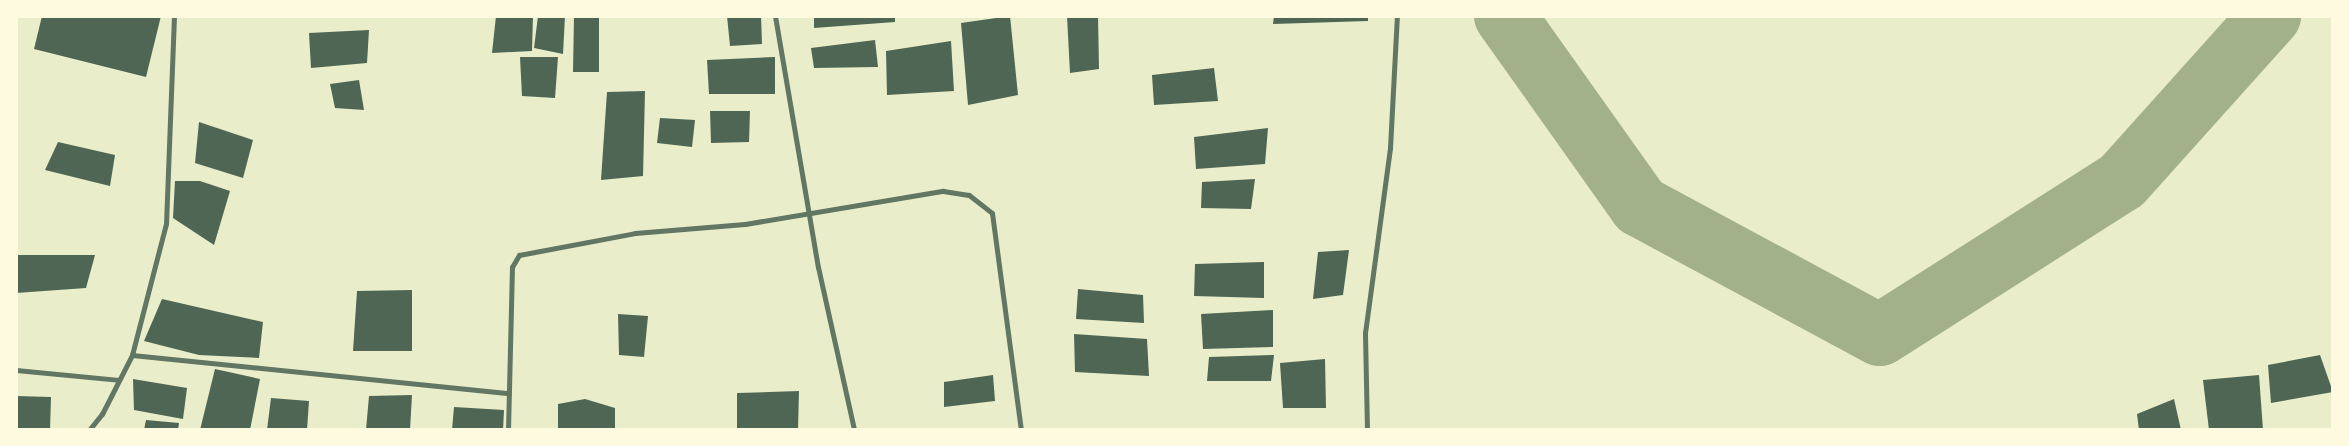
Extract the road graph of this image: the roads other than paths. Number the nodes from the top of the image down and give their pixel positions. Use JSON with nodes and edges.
{"nodes":[{"id":1,"x":174,"y":16,"type":"edge"},
{"id":2,"x":775,"y":16,"type":"edge"},
{"id":3,"x":1397,"y":16,"type":"edge"},
{"id":4,"x":810,"y":214,"type":"junction"},
{"id":5,"x":132,"y":355,"type":"junction"},
{"id":6,"x":16,"y":370,"type":"edge"},
{"id":7,"x":120,"y":380,"type":"junction"},
{"id":8,"x":509,"y":392,"type":"junction"},
{"id":9,"x":89,"y":430,"type":"edge"},
{"id":10,"x":508,"y":430,"type":"edge"},
{"id":11,"x":854,"y":430,"type":"edge"},
{"id":12,"x":1020,"y":430,"type":"edge"},
{"id":13,"x":1367,"y":430,"type":"edge"}],
"edges":[{"from":1,"to":5,"type":"street"},
{"from":2,"to":4,"type":"street"},
{"from":3,"to":13,"type":"street"},
{"from":4,"to":8,"type":"street"},
{"from":4,"to":11,"type":"street"},
{"from":4,"to":12,"type":"street"},
{"from":5,"to":7,"type":"street"},
{"from":5,"to":8,"type":"street"},
{"from":6,"to":7,"type":"street"},
{"from":7,"to":9,"type":"street"},
{"from":8,"to":10,"type":"street"}]}
